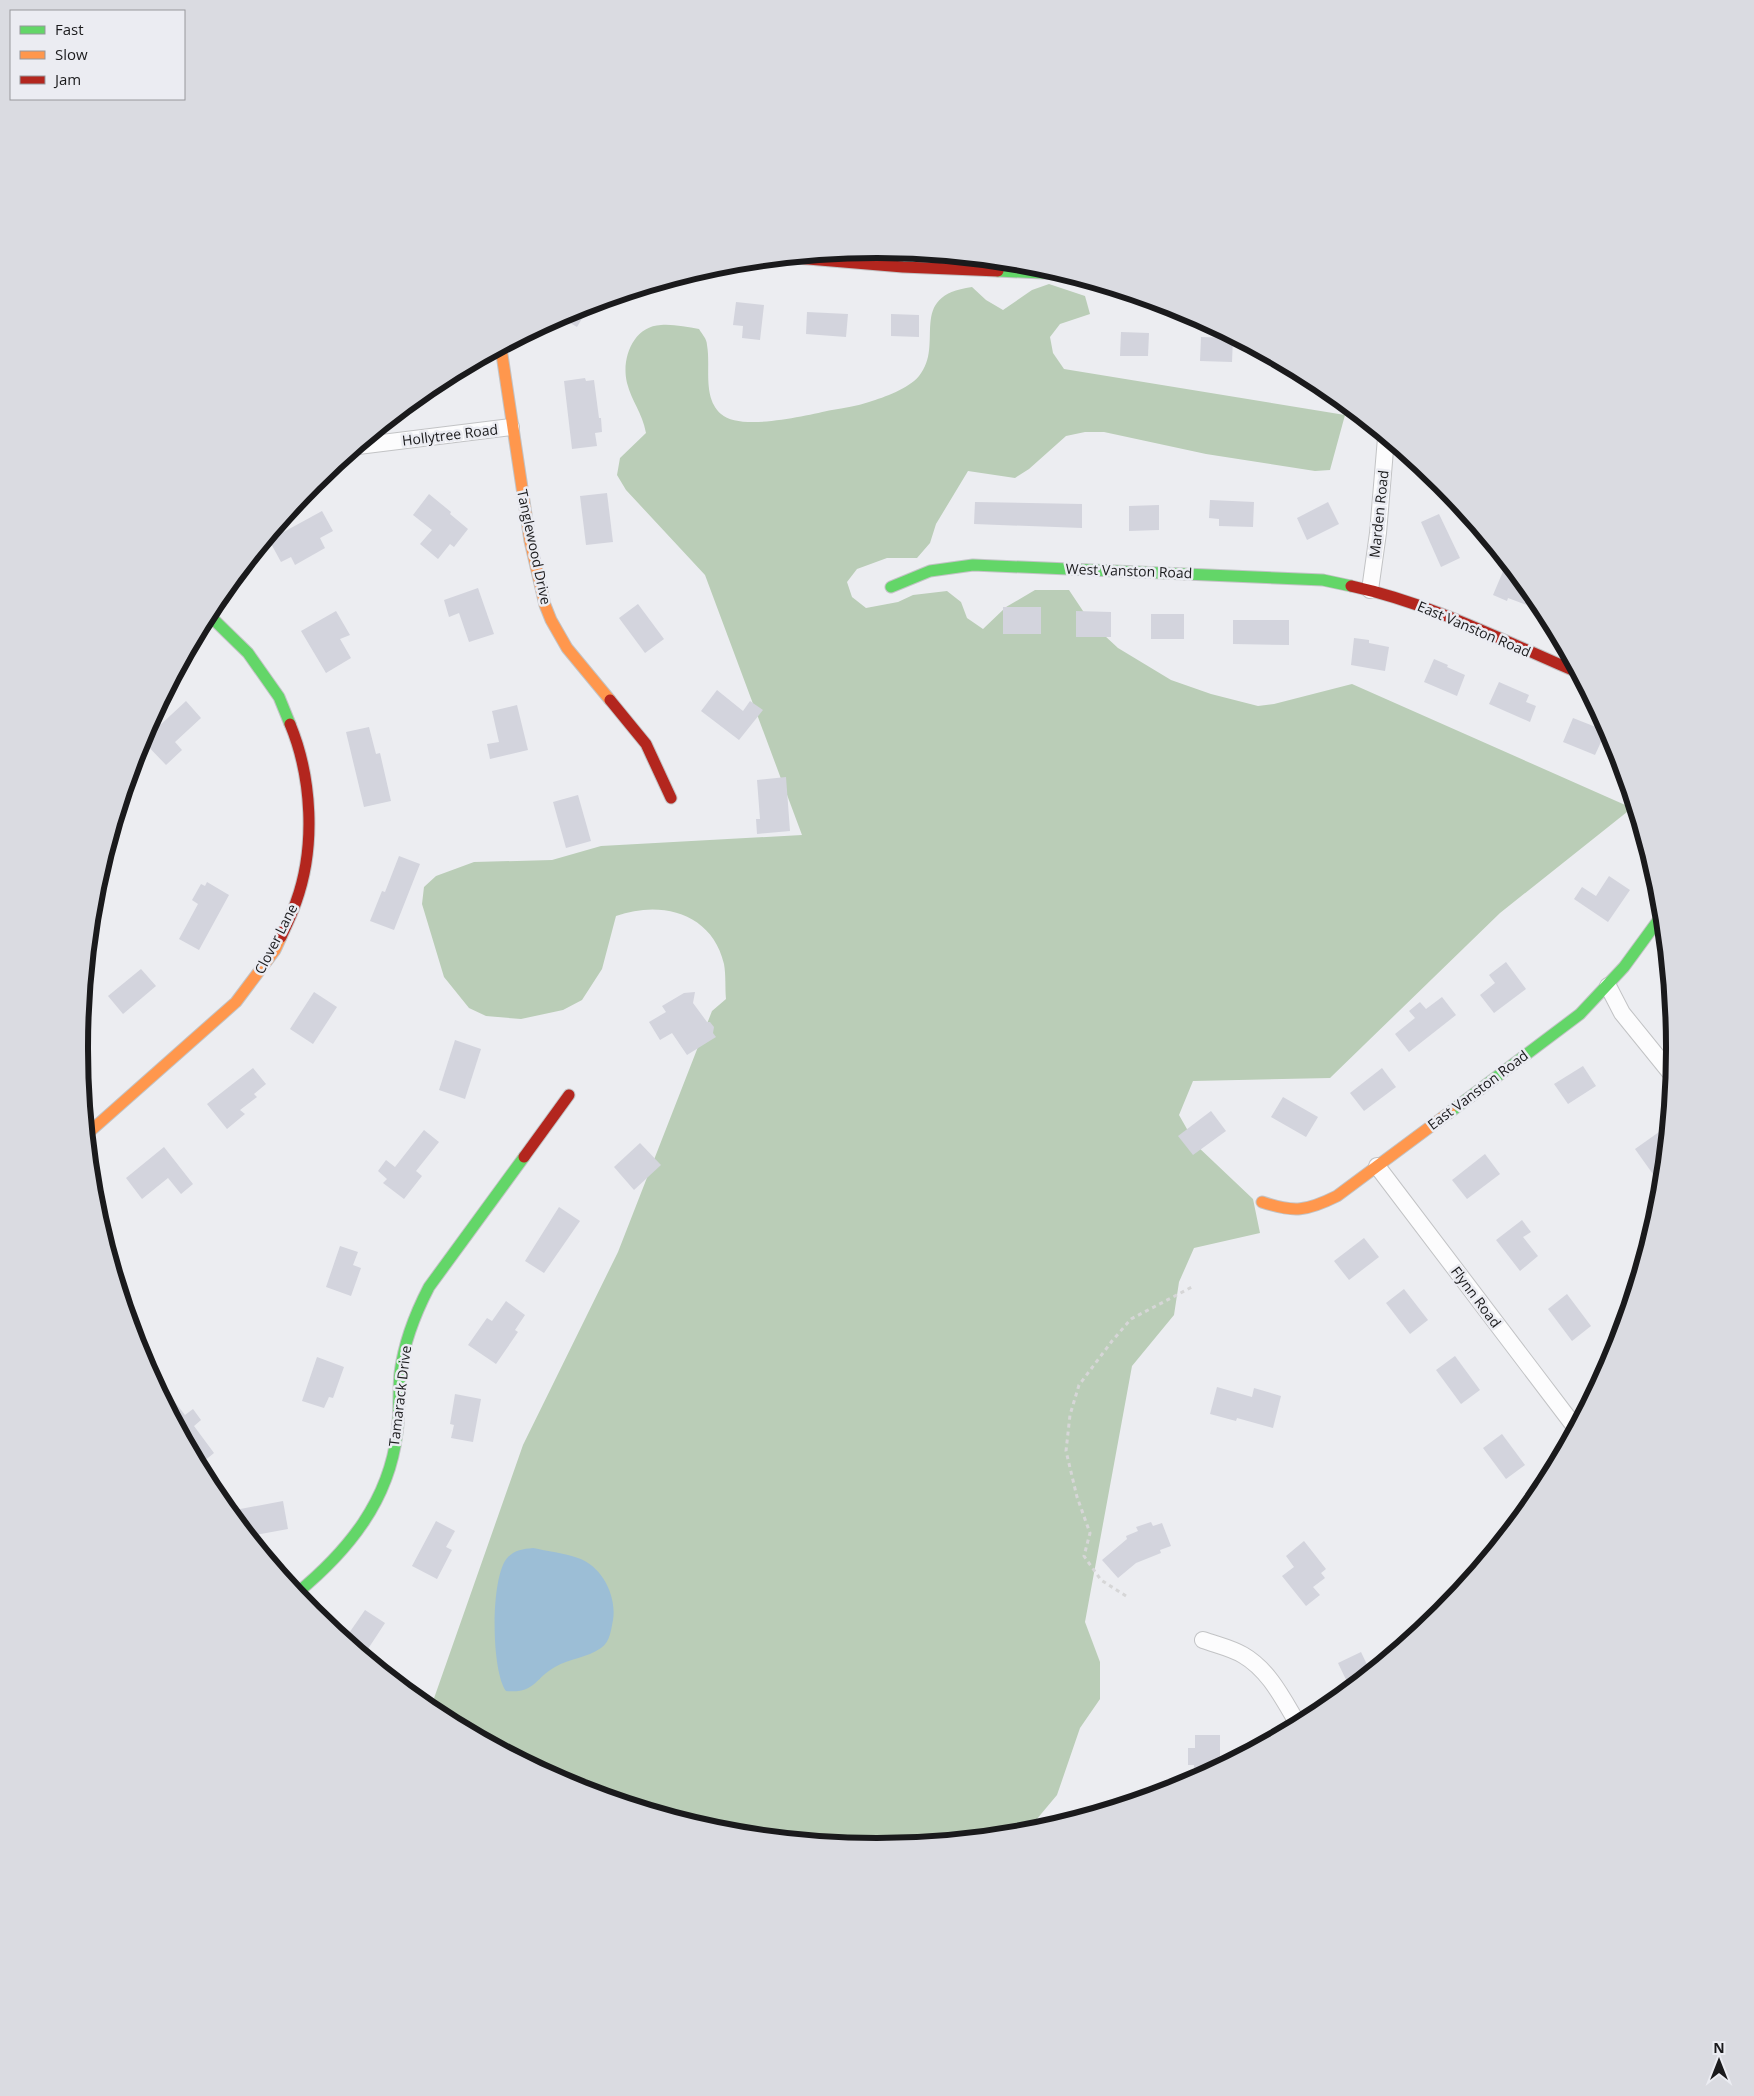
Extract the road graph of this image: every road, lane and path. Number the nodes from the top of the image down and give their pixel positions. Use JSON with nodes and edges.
{"nodes":[{"id":1,"x":823,"y":260,"type":"edge"},
{"id":2,"x":1020,"y":272,"type":"edge"},
{"id":3,"x":502,"y":354,"type":"edge"},
{"id":4,"x":511,"y":427,"type":"junction"},
{"id":5,"x":1385,"y":444,"type":"edge"},
{"id":6,"x":367,"y":445,"type":"edge"},
{"id":7,"x":891,"y":587,"type":"dead end"},
{"id":8,"x":1370,"y":590,"type":"junction"},
{"id":9,"x":214,"y":620,"type":"edge"},
{"id":10,"x":1569,"y":669,"type":"edge"},
{"id":11,"x":671,"y":798,"type":"dead end"},
{"id":12,"x":1656,"y":923,"type":"edge"},
{"id":13,"x":1608,"y":986,"type":"junction"},
{"id":14,"x":1666,"y":1068,"type":"edge"},
{"id":15,"x":569,"y":1095,"type":"dead end"},
{"id":16,"x":92,"y":1130,"type":"edge"},
{"id":17,"x":1377,"y":1166,"type":"junction"},
{"id":18,"x":1262,"y":1202,"type":"dead end"},
{"id":19,"x":1192,"y":1287,"type":"dead end"},
{"id":20,"x":1572,"y":1423,"type":"edge"},
{"id":21,"x":302,"y":1589,"type":"edge"},
{"id":22,"x":1126,"y":1596,"type":"dead end"},
{"id":23,"x":1203,"y":1640,"type":"dead end"},
{"id":24,"x":1294,"y":1718,"type":"edge"}],
"edges":[{"from":1,"to":2,"type":"street"},
{"from":3,"to":4,"type":"street","name":"Tanglewood Drive"},
{"from":4,"to":6,"type":"street","name":"Hollytree Road"},
{"from":4,"to":11,"type":"street","name":"Tanglewood Drive"},
{"from":5,"to":8,"type":"street","name":"Marden Road"},
{"from":7,"to":8,"type":"street","name":"West Vanston Road"},
{"from":8,"to":10,"type":"street","name":"East Vanston Road"},
{"from":9,"to":16,"type":"street","name":"Clover Lane"},
{"from":12,"to":13,"type":"street","name":"East Vanston Road"},
{"from":13,"to":14,"type":"street"},
{"from":13,"to":17,"type":"street","name":"East Vanston Road"},
{"from":15,"to":21,"type":"street","name":"Tamarack Drive"},
{"from":17,"to":18,"type":"street","name":"East Vanston Road"},
{"from":17,"to":20,"type":"street","name":"Flynn Road"},
{"from":19,"to":22,"type":"path"},
{"from":23,"to":24,"type":"street"}]}
